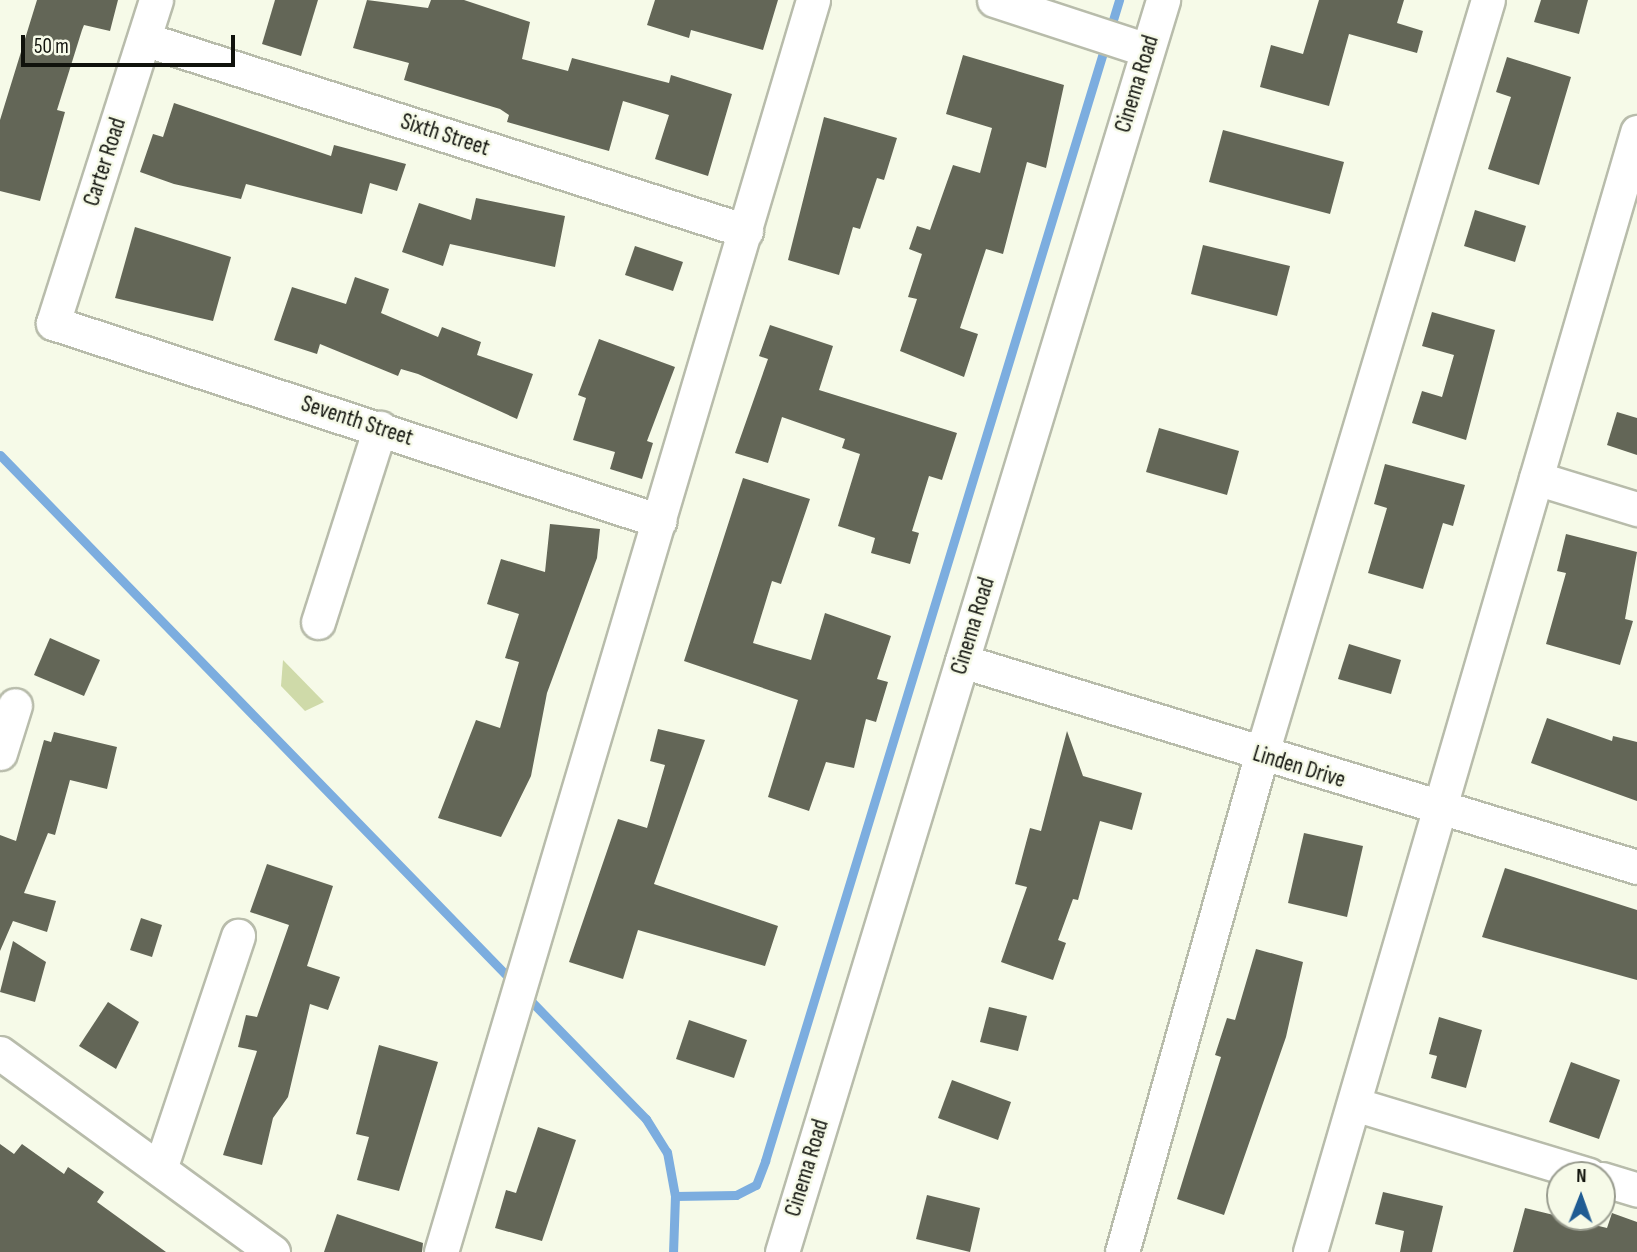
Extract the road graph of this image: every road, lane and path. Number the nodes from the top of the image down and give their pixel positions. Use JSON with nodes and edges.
{"nodes":[{"id":1,"x":156,"y":0,"type":"edge"},
{"id":2,"x":813,"y":0,"type":"edge"},
{"id":3,"x":994,"y":0,"type":"edge"},
{"id":4,"x":1163,"y":0,"type":"edge"},
{"id":5,"x":1488,"y":0,"type":"edge"},
{"id":6,"x":144,"y":39,"type":"junction"},
{"id":7,"x":1147,"y":50,"type":"junction"},
{"id":8,"x":1636,"y":139,"type":"edge"},
{"id":9,"x":746,"y":231,"type":"junction"},
{"id":10,"x":53,"y":324,"type":"joint"},
{"id":11,"x":380,"y":428,"type":"junction"},
{"id":12,"x":1536,"y":478,"type":"junction"},
{"id":13,"x":1637,"y":509,"type":"edge"},
{"id":14,"x":660,"y":521,"type":"junction"},
{"id":15,"x":318,"y":622,"type":"dead end"},
{"id":16,"x":962,"y":662,"type":"junction"},
{"id":17,"x":15,"y":705,"type":"dead end"},
{"id":18,"x":0,"y":753,"type":"edge"},
{"id":19,"x":1261,"y":756,"type":"junction"},
{"id":20,"x":1440,"y":809,"type":"junction"},
{"id":21,"x":1637,"y":867,"type":"edge"},
{"id":22,"x":238,"y":936,"type":"dead end"},
{"id":23,"x":0,"y":1053,"type":"edge"},
{"id":24,"x":1354,"y":1104,"type":"junction"},
{"id":25,"x":1546,"y":1162,"type":"edge"},
{"id":26,"x":160,"y":1169,"type":"junction"},
{"id":27,"x":1616,"y":1183,"type":"edge"},
{"id":28,"x":1637,"y":1190,"type":"edge"},
{"id":29,"x":273,"y":1252,"type":"edge"},
{"id":30,"x":441,"y":1252,"type":"edge"},
{"id":31,"x":782,"y":1252,"type":"edge"},
{"id":32,"x":1122,"y":1252,"type":"edge"},
{"id":33,"x":1310,"y":1252,"type":"edge"}],
"edges":[{"from":1,"to":6,"type":"street","name":"Carter Road"},
{"from":2,"to":9,"type":"street"},
{"from":3,"to":7,"type":"street"},
{"from":4,"to":7,"type":"street","name":"Cinema Road"},
{"from":5,"to":19,"type":"street"},
{"from":6,"to":9,"type":"street","name":"Sixth Street"},
{"from":6,"to":10,"type":"street","name":"Carter Road"},
{"from":7,"to":16,"type":"street","name":"Cinema Road"},
{"from":8,"to":12,"type":"street"},
{"from":9,"to":14,"type":"street"},
{"from":10,"to":11,"type":"street","name":"Seventh Street"},
{"from":11,"to":14,"type":"street","name":"Seventh Street"},
{"from":11,"to":15,"type":"street"},
{"from":12,"to":13,"type":"street"},
{"from":12,"to":20,"type":"street"},
{"from":14,"to":30,"type":"street"},
{"from":16,"to":19,"type":"street","name":"Linden Drive"},
{"from":16,"to":31,"type":"street","name":"Cinema Road"},
{"from":17,"to":18,"type":"street"},
{"from":19,"to":20,"type":"street","name":"Linden Drive"},
{"from":19,"to":32,"type":"street"},
{"from":20,"to":21,"type":"street","name":"Linden Drive"},
{"from":20,"to":24,"type":"street"},
{"from":22,"to":26,"type":"street"},
{"from":23,"to":26,"type":"street"},
{"from":24,"to":25,"type":"street"},
{"from":24,"to":33,"type":"street"},
{"from":26,"to":29,"type":"street"},
{"from":27,"to":28,"type":"street"}]}
